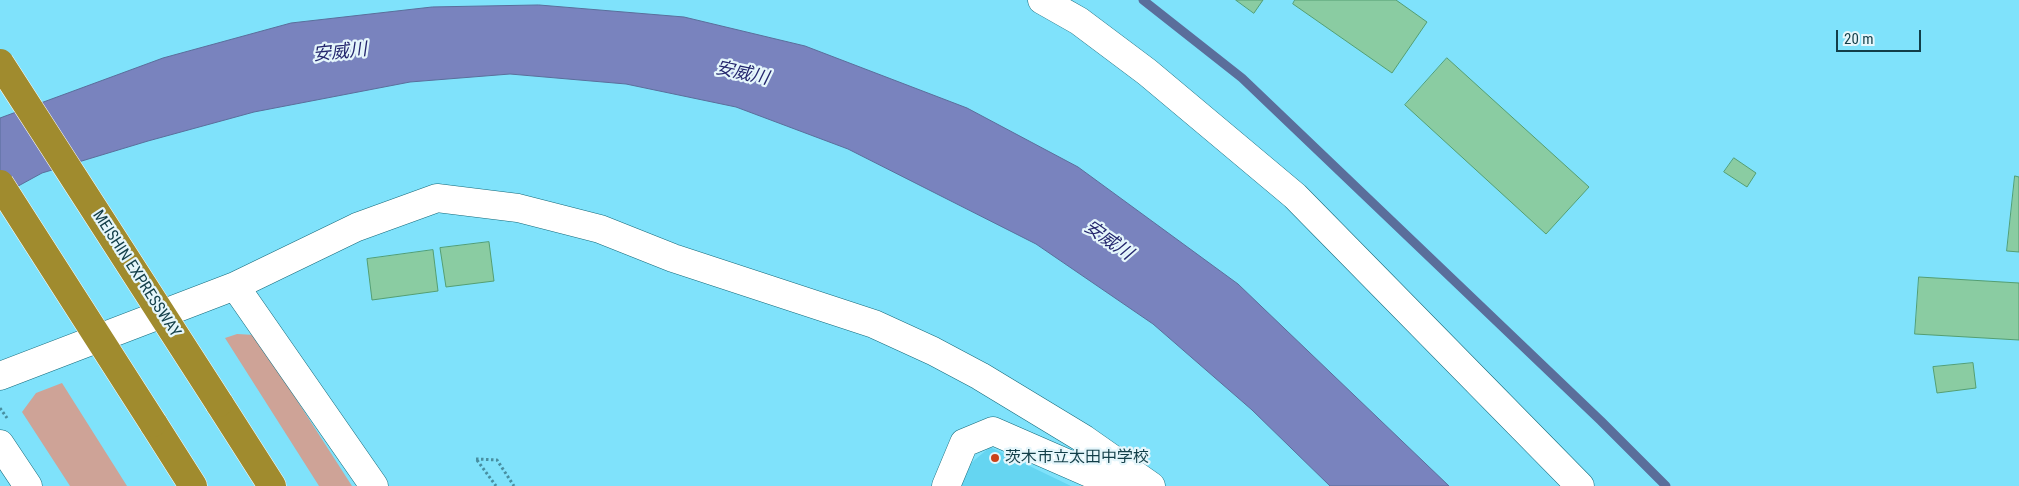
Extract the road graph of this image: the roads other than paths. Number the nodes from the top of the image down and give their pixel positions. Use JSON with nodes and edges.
{"nodes":[{"id":1,"x":1042,"y":0,"type":"edge"},
{"id":2,"x":0,"y":63,"type":"edge"},
{"id":3,"x":0,"y":184,"type":"edge"},
{"id":4,"x":235,"y":286,"type":"junction"},
{"id":5,"x":0,"y":376,"type":"edge"},
{"id":6,"x":2,"y":453,"type":"edge"},
{"id":7,"x":28,"y":486,"type":"edge"},
{"id":8,"x":194,"y":486,"type":"edge"},
{"id":9,"x":272,"y":486,"type":"edge"},
{"id":10,"x":374,"y":486,"type":"edge"},
{"id":11,"x":946,"y":486,"type":"edge"},
{"id":12,"x":1120,"y":486,"type":"edge"},
{"id":13,"x":1151,"y":486,"type":"edge"},
{"id":14,"x":1580,"y":486,"type":"edge"}],
"edges":[{"from":1,"to":14,"type":"street"},
{"from":2,"to":9,"type":"highway","name":"MEISHIN EXPRESSWAY","bridge":true},
{"from":3,"to":8,"type":"highway","bridge":true},
{"from":4,"to":5,"type":"street"},
{"from":4,"to":10,"type":"street"},
{"from":4,"to":13,"type":"street"},
{"from":6,"to":7,"type":"street"},
{"from":11,"to":12,"type":"street"}]}
